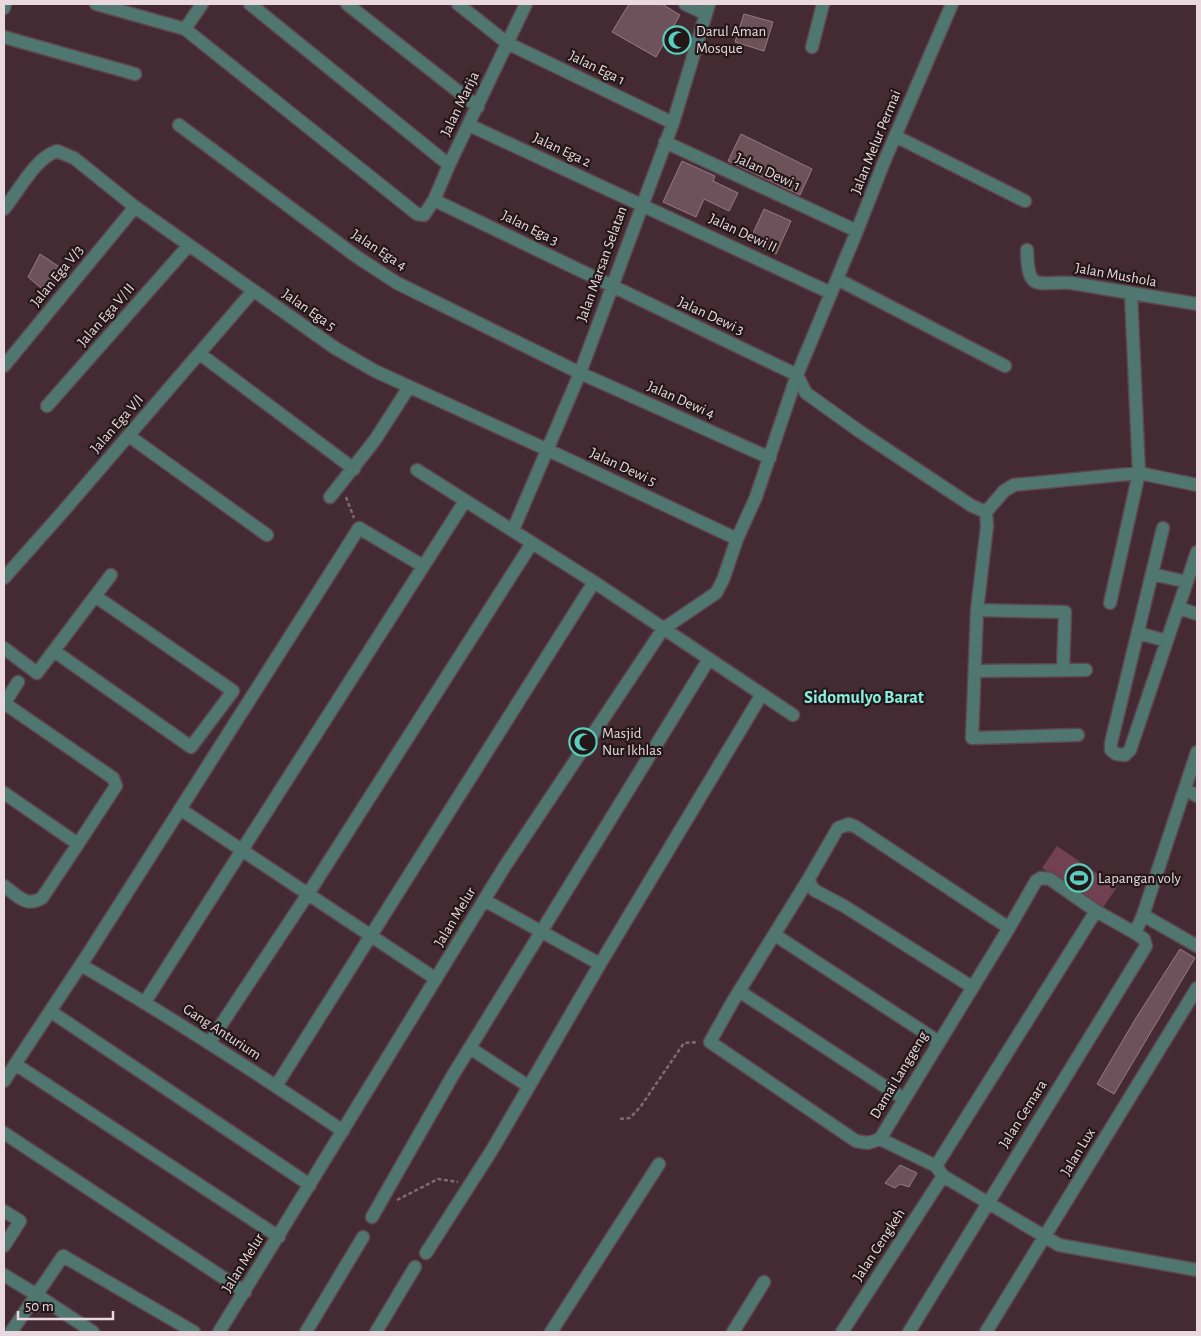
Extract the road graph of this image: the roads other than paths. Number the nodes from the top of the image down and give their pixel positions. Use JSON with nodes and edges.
{"nodes":[{"id":1,"x":6,"y":4,"type":"edge"},
{"id":2,"x":96,"y":4,"type":"edge"},
{"id":3,"x":202,"y":4,"type":"edge"},
{"id":4,"x":250,"y":4,"type":"edge"},
{"id":5,"x":347,"y":4,"type":"edge"},
{"id":6,"x":458,"y":4,"type":"edge"},
{"id":7,"x":526,"y":4,"type":"edge"},
{"id":8,"x":685,"y":4,"type":"edge"},
{"id":9,"x":824,"y":4,"type":"edge"},
{"id":10,"x":952,"y":4,"type":"edge"},
{"id":11,"x":4,"y":8,"type":"edge"},
{"id":12,"x":707,"y":9,"type":"edge"},
{"id":13,"x":185,"y":29,"type":"junction"},
{"id":14,"x":4,"y":38,"type":"edge"},
{"id":15,"x":507,"y":43,"type":"junction"},
{"id":16,"x":812,"y":47,"type":"dead end"},
{"id":17,"x":135,"y":74,"type":"dead end"},
{"id":18,"x":478,"y":107,"type":"junction"},
{"id":19,"x":673,"y":123,"type":"junction"},
{"id":20,"x":179,"y":125,"type":"dead end"},
{"id":21,"x":469,"y":125,"type":"junction"},
{"id":22,"x":895,"y":136,"type":"junction"},
{"id":23,"x":665,"y":142,"type":"junction"},
{"id":24,"x":449,"y":165,"type":"junction"},
{"id":25,"x":434,"y":200,"type":"junction"},
{"id":26,"x":1025,"y":201,"type":"dead end"},
{"id":27,"x":641,"y":204,"type":"junction"},
{"id":28,"x":135,"y":207,"type":"junction"},
{"id":29,"x":4,"y":209,"type":"edge"},
{"id":30,"x":857,"y":231,"type":"junction"},
{"id":31,"x":189,"y":245,"type":"junction"},
{"id":32,"x":1027,"y":250,"type":"dead end"},
{"id":33,"x":837,"y":279,"type":"junction"},
{"id":34,"x":611,"y":286,"type":"junction"},
{"id":35,"x":253,"y":290,"type":"junction"},
{"id":36,"x":831,"y":292,"type":"junction"},
{"id":37,"x":1130,"y":294,"type":"junction"},
{"id":38,"x":1197,"y":304,"type":"edge"},
{"id":39,"x":200,"y":354,"type":"junction"},
{"id":40,"x":4,"y":366,"type":"edge"},
{"id":41,"x":1005,"y":366,"type":"dead end"},
{"id":42,"x":580,"y":373,"type":"junction"},
{"id":43,"x":797,"y":375,"type":"junction"},
{"id":44,"x":409,"y":387,"type":"junction"},
{"id":45,"x":47,"y":406,"type":"dead end"},
{"id":46,"x":129,"y":436,"type":"junction"},
{"id":47,"x":548,"y":450,"type":"junction"},
{"id":48,"x":770,"y":458,"type":"junction"},
{"id":49,"x":354,"y":469,"type":"junction"},
{"id":50,"x":417,"y":470,"type":"dead end"},
{"id":51,"x":1138,"y":473,"type":"junction"},
{"id":52,"x":1197,"y":485,"type":"edge"},
{"id":53,"x":330,"y":497,"type":"dead end"},
{"id":54,"x":466,"y":501,"type":"junction"},
{"id":55,"x":986,"y":512,"type":"junction"},
{"id":56,"x":1163,"y":528,"type":"dead end"},
{"id":57,"x":514,"y":530,"type":"junction"},
{"id":58,"x":268,"y":536,"type":"dead end"},
{"id":59,"x":737,"y":539,"type":"junction"},
{"id":60,"x":532,"y":543,"type":"junction"},
{"id":61,"x":1197,"y":552,"type":"edge"},
{"id":62,"x":423,"y":566,"type":"junction"},
{"id":63,"x":1152,"y":574,"type":"junction"},
{"id":64,"x":111,"y":575,"type":"dead end"},
{"id":65,"x":4,"y":578,"type":"edge"},
{"id":66,"x":594,"y":582,"type":"junction"},
{"id":67,"x":1187,"y":582,"type":"junction"},
{"id":68,"x":95,"y":596,"type":"junction"},
{"id":69,"x":1110,"y":604,"type":"dead end"},
{"id":70,"x":1179,"y":608,"type":"junction"},
{"id":71,"x":977,"y":610,"type":"junction"},
{"id":72,"x":1197,"y":614,"type":"edge"},
{"id":73,"x":663,"y":629,"type":"junction"},
{"id":74,"x":1138,"y":633,"type":"junction"},
{"id":75,"x":1168,"y":641,"type":"junction"},
{"id":76,"x":4,"y":648,"type":"edge"},
{"id":77,"x":54,"y":651,"type":"junction"},
{"id":78,"x":709,"y":659,"type":"junction"},
{"id":79,"x":1063,"y":670,"type":"junction"},
{"id":80,"x":1086,"y":670,"type":"dead end"},
{"id":81,"x":975,"y":671,"type":"junction"},
{"id":82,"x":18,"y":682,"type":"dead end"},
{"id":83,"x":762,"y":694,"type":"junction"},
{"id":84,"x":4,"y":704,"type":"edge"},
{"id":85,"x":793,"y":715,"type":"dead end"},
{"id":86,"x":1078,"y":735,"type":"dead end"},
{"id":87,"x":1197,"y":752,"type":"edge"},
{"id":88,"x":1185,"y":789,"type":"junction"},
{"id":89,"x":4,"y":793,"type":"edge"},
{"id":90,"x":1197,"y":796,"type":"edge"},
{"id":91,"x":180,"y":809,"type":"junction"},
{"id":92,"x":78,"y":844,"type":"junction"},
{"id":93,"x":242,"y":851,"type":"junction"},
{"id":94,"x":808,"y":880,"type":"junction"},
{"id":95,"x":4,"y":886,"type":"edge"},
{"id":96,"x":308,"y":894,"type":"junction"},
{"id":97,"x":484,"y":900,"type":"junction"},
{"id":98,"x":1096,"y":911,"type":"junction"},
{"id":99,"x":1143,"y":915,"type":"junction"},
{"id":100,"x":1010,"y":928,"type":"junction"},
{"id":101,"x":542,"y":933,"type":"junction"},
{"id":102,"x":1135,"y":933,"type":"junction"},
{"id":103,"x":775,"y":934,"type":"junction"},
{"id":104,"x":370,"y":936,"type":"junction"},
{"id":105,"x":1197,"y":946,"type":"edge"},
{"id":106,"x":600,"y":964,"type":"junction"},
{"id":107,"x":81,"y":965,"type":"junction"},
{"id":108,"x":436,"y":979,"type":"junction"},
{"id":109,"x":972,"y":987,"type":"junction"},
{"id":110,"x":1197,"y":988,"type":"edge"},
{"id":111,"x":739,"y":991,"type":"junction"},
{"id":112,"x":145,"y":1002,"type":"junction"},
{"id":113,"x":50,"y":1011,"type":"junction"},
{"id":114,"x":938,"y":1042,"type":"junction"},
{"id":115,"x":209,"y":1043,"type":"junction"},
{"id":116,"x":470,"y":1048,"type":"junction"},
{"id":117,"x":15,"y":1064,"type":"junction"},
{"id":118,"x":4,"y":1081,"type":"edge"},
{"id":119,"x":276,"y":1086,"type":"junction"},
{"id":120,"x":528,"y":1086,"type":"junction"},
{"id":121,"x":904,"y":1099,"type":"junction"},
{"id":122,"x":343,"y":1131,"type":"junction"},
{"id":123,"x":4,"y":1133,"type":"edge"},
{"id":124,"x":880,"y":1139,"type":"junction"},
{"id":125,"x":659,"y":1164,"type":"dead end"},
{"id":126,"x":939,"y":1171,"type":"junction"},
{"id":127,"x":310,"y":1185,"type":"junction"},
{"id":128,"x":988,"y":1202,"type":"junction"},
{"id":129,"x":4,"y":1211,"type":"edge"},
{"id":130,"x":373,"y":1214,"type":"road end"},
{"id":131,"x":279,"y":1236,"type":"junction"},
{"id":132,"x":363,"y":1237,"type":"dead end"},
{"id":133,"x":1046,"y":1238,"type":"junction"},
{"id":134,"x":4,"y":1246,"type":"edge"},
{"id":135,"x":426,"y":1253,"type":"dead end"},
{"id":136,"x":415,"y":1267,"type":"dead end"},
{"id":137,"x":1197,"y":1270,"type":"edge"},
{"id":138,"x":4,"y":1275,"type":"edge"},
{"id":139,"x":764,"y":1282,"type":"dead end"},
{"id":140,"x":245,"y":1292,"type":"junction"},
{"id":141,"x":37,"y":1295,"type":"junction"},
{"id":142,"x":12,"y":1332,"type":"edge"},
{"id":143,"x":94,"y":1332,"type":"edge"},
{"id":144,"x":194,"y":1332,"type":"edge"},
{"id":145,"x":220,"y":1332,"type":"edge"},
{"id":146,"x":306,"y":1332,"type":"edge"},
{"id":147,"x":376,"y":1332,"type":"edge"},
{"id":148,"x":550,"y":1332,"type":"edge"},
{"id":149,"x":733,"y":1332,"type":"edge"},
{"id":150,"x":842,"y":1332,"type":"edge"},
{"id":151,"x":909,"y":1332,"type":"edge"},
{"id":152,"x":986,"y":1332,"type":"edge"}],
"edges":[{"from":1,"to":11,"type":"street"},
{"from":2,"to":13,"type":"street"},
{"from":3,"to":13,"type":"street"},
{"from":4,"to":24,"type":"street"},
{"from":5,"to":18,"type":"street"},
{"from":6,"to":15,"type":"street","name":"Jalan Ega 1"},
{"from":7,"to":15,"type":"street","name":"Jalan Marija"},
{"from":8,"to":12,"type":"street"},
{"from":9,"to":16,"type":"street"},
{"from":10,"to":22,"type":"street","name":"Jalan Melur Permai"},
{"from":12,"to":19,"type":"street","name":"Jalan Marsan Selatan"},
{"from":13,"to":25,"type":"street","name":"Jalan Marija"},
{"from":14,"to":17,"type":"street"},
{"from":15,"to":18,"type":"street","name":"Jalan Marija"},
{"from":15,"to":19,"type":"street","name":"Jalan Ega 1"},
{"from":18,"to":21,"type":"street","name":"Jalan Marija"},
{"from":19,"to":23,"type":"street","name":"Jalan Marsan Selatan"},
{"from":20,"to":42,"type":"street","name":"Jalan Ega 4"},
{"from":21,"to":24,"type":"street","name":"Jalan Marija"},
{"from":21,"to":27,"type":"street","name":"Jalan Ega 2"},
{"from":22,"to":26,"type":"street"},
{"from":22,"to":30,"type":"street","name":"Jalan Melur Permai"},
{"from":23,"to":27,"type":"street","name":"Jalan Marsan Selatan"},
{"from":23,"to":30,"type":"street","name":"Jalan Dewi 1"},
{"from":24,"to":25,"type":"street","name":"Jalan Marija"},
{"from":25,"to":34,"type":"street","name":"Jalan Ega 3"},
{"from":27,"to":34,"type":"street","name":"Jalan Marsan Selatan"},
{"from":27,"to":36,"type":"street","name":"Jalan Dewi II"},
{"from":28,"to":29,"type":"street","name":"Jalan Ega 5"},
{"from":28,"to":31,"type":"street","name":"Jalan Ega 5"},
{"from":28,"to":40,"type":"street","name":"Jalan Ega V/3"},
{"from":30,"to":33,"type":"street","name":"Jalan Melur Permai"},
{"from":31,"to":35,"type":"street","name":"Jalan Ega 5"},
{"from":31,"to":45,"type":"street","name":"Jalan Ega V/ II"},
{"from":32,"to":37,"type":"street","name":"Jalan Mushola"},
{"from":33,"to":36,"type":"street","name":"Jalan Melur Permai"},
{"from":33,"to":41,"type":"street"},
{"from":34,"to":42,"type":"street","name":"Jalan Marsan Selatan"},
{"from":34,"to":43,"type":"street","name":"Jalan Dewi 3"},
{"from":35,"to":39,"type":"street","name":"Jalan Ega V/I"},
{"from":35,"to":44,"type":"street","name":"Jalan Ega 5"},
{"from":36,"to":43,"type":"street","name":"Jalan Melur Permai"},
{"from":37,"to":38,"type":"street","name":"Jalan Mushola"},
{"from":37,"to":51,"type":"street"},
{"from":39,"to":46,"type":"street","name":"Jalan Ega V/I"},
{"from":39,"to":49,"type":"street"},
{"from":42,"to":47,"type":"street","name":"Jalan Marsan Selatan"},
{"from":42,"to":48,"type":"street","name":"Jalan Dewi 4"},
{"from":43,"to":48,"type":"street","name":"Jalan Melur"},
{"from":43,"to":55,"type":"street"},
{"from":44,"to":47,"type":"street","name":"Jalan Ega 5"},
{"from":44,"to":49,"type":"street"},
{"from":46,"to":58,"type":"street"},
{"from":46,"to":65,"type":"street","name":"Jalan Ega V/I"},
{"from":47,"to":57,"type":"street","name":"Jalan Marsan Selatan"},
{"from":47,"to":59,"type":"street","name":"Jalan Dewi 5"},
{"from":48,"to":59,"type":"street","name":"Jalan Melur"},
{"from":49,"to":53,"type":"street"},
{"from":50,"to":54,"type":"street"},
{"from":51,"to":52,"type":"street"},
{"from":51,"to":55,"type":"street"},
{"from":51,"to":69,"type":"street"},
{"from":54,"to":57,"type":"street"},
{"from":54,"to":62,"type":"street"},
{"from":55,"to":71,"type":"street"},
{"from":56,"to":63,"type":"street"},
{"from":57,"to":60,"type":"street"},
{"from":59,"to":73,"type":"street","name":"Jalan Melur"},
{"from":60,"to":66,"type":"street"},
{"from":60,"to":96,"type":"street"},
{"from":61,"to":67,"type":"street"},
{"from":62,"to":91,"type":"street"},
{"from":62,"to":93,"type":"street"},
{"from":63,"to":67,"type":"street"},
{"from":63,"to":74,"type":"street"},
{"from":64,"to":68,"type":"street"},
{"from":66,"to":73,"type":"street"},
{"from":66,"to":104,"type":"street"},
{"from":67,"to":70,"type":"street"},
{"from":68,"to":77,"type":"street"},
{"from":68,"to":77,"type":"street"},
{"from":70,"to":72,"type":"street"},
{"from":70,"to":75,"type":"street"},
{"from":71,"to":79,"type":"street"},
{"from":71,"to":81,"type":"street"},
{"from":73,"to":78,"type":"street"},
{"from":73,"to":97,"type":"street","name":"Jalan Melur"},
{"from":74,"to":75,"type":"street"},
{"from":74,"to":75,"type":"street"},
{"from":76,"to":77,"type":"street"},
{"from":78,"to":83,"type":"street"},
{"from":78,"to":101,"type":"street"},
{"from":79,"to":80,"type":"street"},
{"from":79,"to":81,"type":"street"},
{"from":81,"to":86,"type":"street"},
{"from":82,"to":84,"type":"street"},
{"from":83,"to":85,"type":"street"},
{"from":83,"to":106,"type":"street"},
{"from":84,"to":92,"type":"street"},
{"from":87,"to":88,"type":"street"},
{"from":88,"to":90,"type":"street"},
{"from":88,"to":99,"type":"street"},
{"from":89,"to":92,"type":"street"},
{"from":91,"to":93,"type":"street"},
{"from":91,"to":107,"type":"street"},
{"from":92,"to":95,"type":"street"},
{"from":93,"to":96,"type":"street"},
{"from":93,"to":112,"type":"street"},
{"from":94,"to":100,"type":"street"},
{"from":94,"to":103,"type":"street"},
{"from":94,"to":109,"type":"street"},
{"from":96,"to":104,"type":"street"},
{"from":96,"to":115,"type":"street"},
{"from":97,"to":101,"type":"street"},
{"from":97,"to":108,"type":"street","name":"Jalan Melur"},
{"from":98,"to":100,"type":"street","name":"Damai Langgeng"},
{"from":98,"to":102,"type":"street","name":"Damai Langgeng"},
{"from":98,"to":126,"type":"street"},
{"from":99,"to":102,"type":"street"},
{"from":99,"to":105,"type":"street"},
{"from":100,"to":109,"type":"street","name":"Damai Langgeng"},
{"from":101,"to":106,"type":"street"},
{"from":101,"to":116,"type":"street"},
{"from":102,"to":128,"type":"street","name":"Jalan Cemara"},
{"from":103,"to":111,"type":"street"},
{"from":103,"to":114,"type":"street"},
{"from":104,"to":108,"type":"street"},
{"from":104,"to":119,"type":"street"},
{"from":106,"to":120,"type":"street"},
{"from":107,"to":112,"type":"street","name":"Gang Anturium"},
{"from":107,"to":113,"type":"street"},
{"from":108,"to":122,"type":"street","name":"Jalan Melur"},
{"from":109,"to":114,"type":"street","name":"Damai Langgeng"},
{"from":110,"to":133,"type":"street","name":"Jalan Lux"},
{"from":111,"to":121,"type":"street"},
{"from":111,"to":124,"type":"street"},
{"from":112,"to":115,"type":"street","name":"Gang Anturium"},
{"from":113,"to":117,"type":"street"},
{"from":113,"to":127,"type":"street"},
{"from":114,"to":121,"type":"street","name":"Damai Langgeng"},
{"from":115,"to":119,"type":"street","name":"Gang Anturium"},
{"from":116,"to":120,"type":"street"},
{"from":116,"to":130,"type":"street"},
{"from":117,"to":118,"type":"street"},
{"from":117,"to":131,"type":"street"},
{"from":119,"to":122,"type":"street","name":"Gang Anturium"},
{"from":120,"to":135,"type":"street"},
{"from":121,"to":124,"type":"street","name":"Damai Langgeng"},
{"from":122,"to":127,"type":"street","name":"Jalan Melur"},
{"from":123,"to":140,"type":"street"},
{"from":124,"to":126,"type":"street","name":"Damai Langgeng"},
{"from":125,"to":148,"type":"street"},
{"from":126,"to":128,"type":"street","name":"Damai Langgeng"},
{"from":126,"to":150,"type":"street","name":"Jalan Cengkeh"},
{"from":127,"to":131,"type":"street","name":"Jalan Melur"},
{"from":128,"to":133,"type":"street","name":"Damai Langgeng"},
{"from":128,"to":151,"type":"street","name":"Jalan Cemara"},
{"from":129,"to":134,"type":"street"},
{"from":131,"to":140,"type":"street","name":"Jalan Melur"},
{"from":132,"to":146,"type":"street"},
{"from":133,"to":137,"type":"street","name":"Damai Langgeng"},
{"from":133,"to":152,"type":"street","name":"Jalan Lux"},
{"from":136,"to":147,"type":"street"},
{"from":138,"to":141,"type":"street"},
{"from":139,"to":149,"type":"street"},
{"from":140,"to":145,"type":"street","name":"Jalan Melur"},
{"from":141,"to":142,"type":"street"},
{"from":141,"to":143,"type":"street"},
{"from":141,"to":144,"type":"street"}]}
